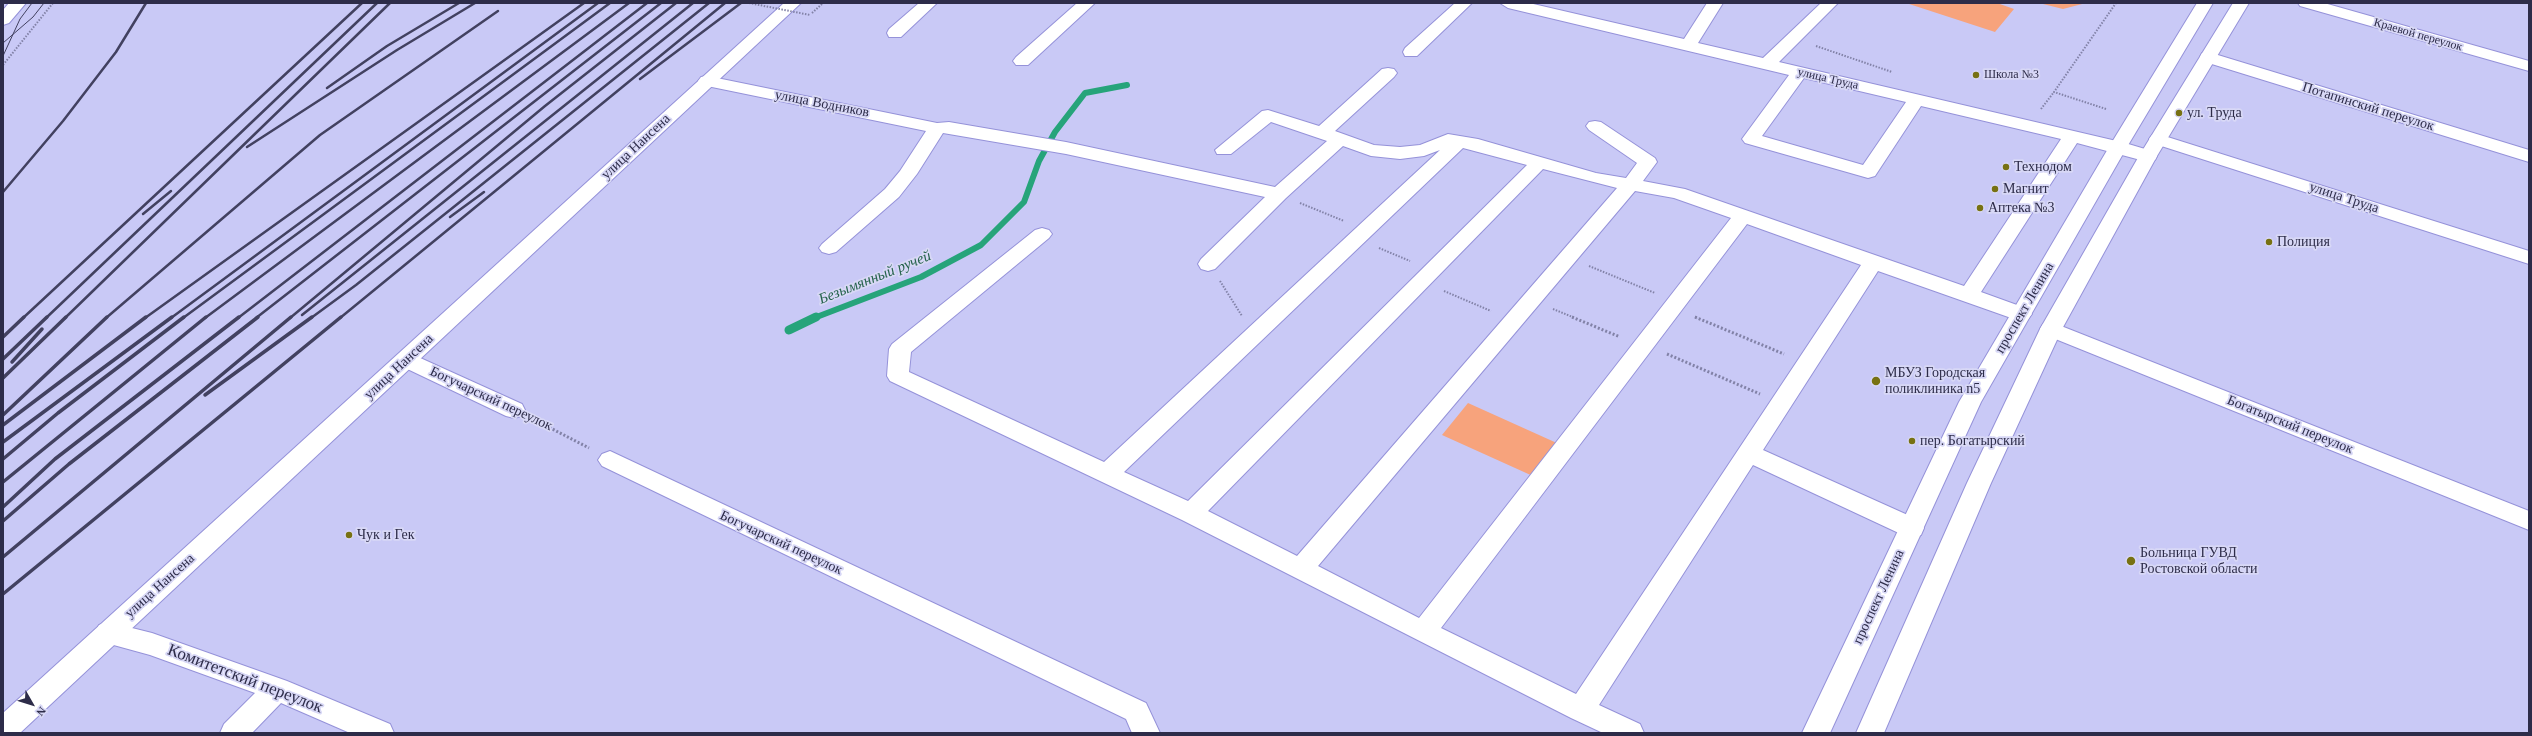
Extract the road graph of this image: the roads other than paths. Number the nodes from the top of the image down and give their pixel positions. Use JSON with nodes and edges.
{"nodes":[{"id":1,"x":18,"y":3,"type":"edge"},
{"id":2,"x":929,"y":3,"type":"edge"},
{"id":3,"x":1086,"y":3,"type":"edge"},
{"id":4,"x":1464,"y":3,"type":"edge"},
{"id":5,"x":1508,"y":3,"type":"edge"},
{"id":6,"x":1715,"y":3,"type":"edge"},
{"id":7,"x":1830,"y":3,"type":"edge"},
{"id":8,"x":2205,"y":3,"type":"edge"},
{"id":9,"x":2241,"y":3,"type":"edge"},
{"id":10,"x":2306,"y":3,"type":"edge"},
{"id":11,"x":802,"y":9,"type":"edge"},
{"id":12,"x":3,"y":20,"type":"edge"},
{"id":13,"x":895,"y":33,"type":"dead end"},
{"id":14,"x":1688,"y":46,"type":"junction"},
{"id":15,"x":1411,"y":52,"type":"dead end"},
{"id":16,"x":2208,"y":57,"type":"junction"},
{"id":17,"x":1022,"y":61,"type":"dead end"},
{"id":18,"x":1768,"y":64,"type":"junction"},
{"id":19,"x":2529,"y":66,"type":"edge"},
{"id":20,"x":1800,"y":72,"type":"junction"},
{"id":21,"x":1388,"y":73,"type":"dead end"},
{"id":22,"x":707,"y":81,"type":"junction"},
{"id":23,"x":1917,"y":100,"type":"junction"},
{"id":24,"x":1595,"y":126,"type":"dead end"},
{"id":25,"x":937,"y":128,"type":"junction"},
{"id":26,"x":1331,"y":136,"type":"junction"},
{"id":27,"x":2072,"y":136,"type":"junction"},
{"id":28,"x":2158,"y":139,"type":"junction"},
{"id":29,"x":1459,"y":142,"type":"junction"},
{"id":30,"x":2118,"y":147,"type":"junction"},
{"id":31,"x":1224,"y":150,"type":"dead end"},
{"id":32,"x":2148,"y":156,"type":"junction"},
{"id":33,"x":2529,"y":156,"type":"edge"},
{"id":34,"x":1539,"y":163,"type":"junction"},
{"id":35,"x":1630,"y":185,"type":"junction"},
{"id":36,"x":1280,"y":194,"type":"junction"},
{"id":37,"x":1743,"y":216,"type":"junction"},
{"id":38,"x":1042,"y":234,"type":"dead end"},
{"id":39,"x":829,"y":248,"type":"dead end"},
{"id":40,"x":2529,"y":258,"type":"edge"},
{"id":41,"x":1873,"y":262,"type":"junction"},
{"id":42,"x":1208,"y":264,"type":"road end"},
{"id":43,"x":1969,"y":295,"type":"junction"},
{"id":44,"x":2021,"y":314,"type":"junction"},
{"id":45,"x":2051,"y":330,"type":"junction"},
{"id":46,"x":407,"y":360,"type":"junction"},
{"id":47,"x":514,"y":410,"type":"road end"},
{"id":48,"x":1748,"y":453,"type":"junction"},
{"id":49,"x":610,"y":460,"type":"road end"},
{"id":50,"x":1107,"y":474,"type":"junction"},
{"id":51,"x":1192,"y":513,"type":"junction"},
{"id":52,"x":2529,"y":520,"type":"edge"},
{"id":53,"x":1912,"y":528,"type":"junction"},
{"id":54,"x":1302,"y":568,"type":"junction"},
{"id":55,"x":1423,"y":632,"type":"junction"},
{"id":56,"x":108,"y":633,"type":"junction"},
{"id":57,"x":277,"y":689,"type":"junction"},
{"id":58,"x":1581,"y":710,"type":"junction"},
{"id":59,"x":3,"y":731,"type":"edge"},
{"id":60,"x":234,"y":733,"type":"edge"},
{"id":61,"x":380,"y":733,"type":"edge"},
{"id":62,"x":1146,"y":733,"type":"edge"},
{"id":63,"x":1630,"y":733,"type":"edge"},
{"id":64,"x":1816,"y":733,"type":"edge"},
{"id":65,"x":1870,"y":733,"type":"edge"}],
"edges":[{"from":1,"to":12,"type":"street"},
{"from":2,"to":13,"type":"street"},
{"from":3,"to":17,"type":"street"},
{"from":4,"to":15,"type":"street"},
{"from":5,"to":14,"type":"street","name":"улица Труда"},
{"from":6,"to":14,"type":"street"},
{"from":7,"to":18,"type":"street"},
{"from":8,"to":30,"type":"street","name":"проспект Ленина"},
{"from":9,"to":16,"type":"street"},
{"from":10,"to":19,"type":"street","name":"Краевой переулок"},
{"from":11,"to":22,"type":"street","name":"улица Нансена"},
{"from":14,"to":18,"type":"street","name":"улица Труда"},
{"from":16,"to":28,"type":"street"},
{"from":16,"to":33,"type":"street","name":"Потапинский переулок"},
{"from":18,"to":20,"type":"street","name":"улица Труда"},
{"from":20,"to":23,"type":"street","name":"улица Труда"},
{"from":20,"to":23,"type":"street"},
{"from":21,"to":26,"type":"street"},
{"from":22,"to":25,"type":"street","name":"улица Водников"},
{"from":22,"to":46,"type":"street","name":"улица Нансена"},
{"from":23,"to":27,"type":"street","name":"улица Труда"},
{"from":24,"to":35,"type":"street"},
{"from":25,"to":36,"type":"street","name":"улица Водников"},
{"from":25,"to":39,"type":"street"},
{"from":26,"to":29,"type":"street"},
{"from":26,"to":31,"type":"street"},
{"from":26,"to":36,"type":"street"},
{"from":27,"to":30,"type":"street","name":"улица Труда"},
{"from":27,"to":43,"type":"street"},
{"from":28,"to":32,"type":"street"},
{"from":28,"to":40,"type":"street","name":"улица Труда"},
{"from":29,"to":34,"type":"street"},
{"from":29,"to":50,"type":"street"},
{"from":30,"to":32,"type":"street","name":"улица Труда"},
{"from":30,"to":44,"type":"street","name":"проспект Ленина"},
{"from":32,"to":45,"type":"street"},
{"from":34,"to":35,"type":"street"},
{"from":34,"to":51,"type":"street"},
{"from":35,"to":37,"type":"street"},
{"from":35,"to":54,"type":"street"},
{"from":36,"to":42,"type":"street"},
{"from":37,"to":41,"type":"street"},
{"from":37,"to":55,"type":"street"},
{"from":38,"to":50,"type":"street"},
{"from":41,"to":43,"type":"street"},
{"from":41,"to":48,"type":"street"},
{"from":43,"to":44,"type":"street"},
{"from":44,"to":53,"type":"street","name":"проспект Ленина"},
{"from":45,"to":52,"type":"street","name":"Богатырский переулок"},
{"from":45,"to":65,"type":"street"},
{"from":46,"to":47,"type":"street","name":"Богучарский переулок"},
{"from":46,"to":56,"type":"street","name":"улица Нансена"},
{"from":48,"to":53,"type":"street"},
{"from":48,"to":58,"type":"street"},
{"from":49,"to":62,"type":"street","name":"Богучарский переулок"},
{"from":50,"to":51,"type":"street"},
{"from":51,"to":54,"type":"street"},
{"from":53,"to":64,"type":"street","name":"проспект Ленина"},
{"from":54,"to":55,"type":"street"},
{"from":55,"to":58,"type":"street"},
{"from":56,"to":57,"type":"street","name":"Комитетский переулок"},
{"from":56,"to":59,"type":"street","name":"улица Нансена"},
{"from":57,"to":60,"type":"street"},
{"from":57,"to":61,"type":"street","name":"Комитетский переулок"},
{"from":58,"to":63,"type":"street"}]}
